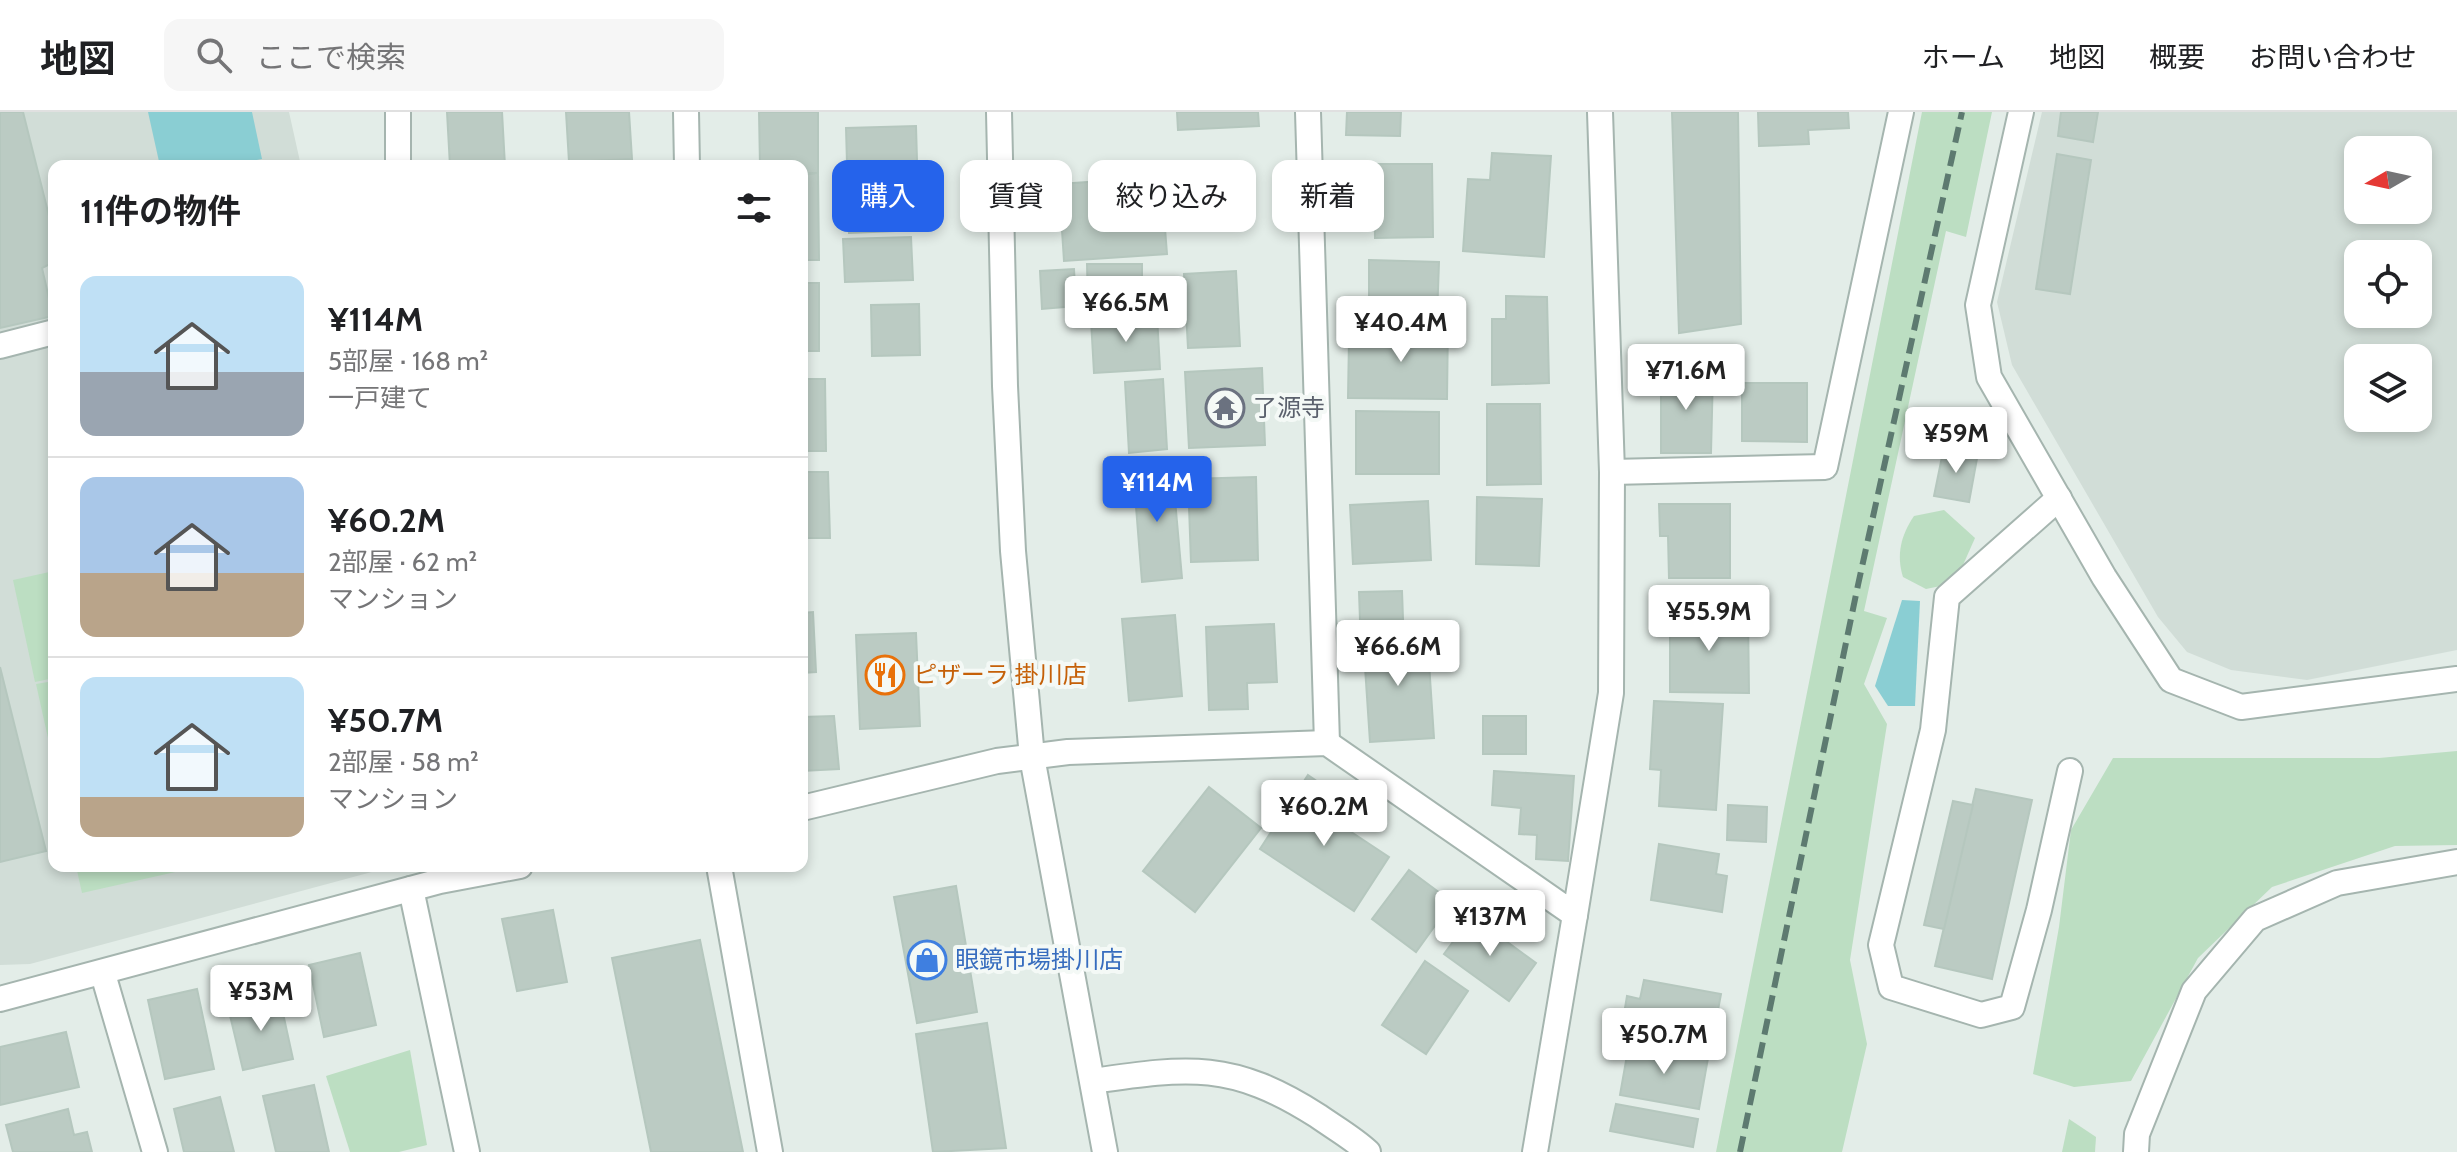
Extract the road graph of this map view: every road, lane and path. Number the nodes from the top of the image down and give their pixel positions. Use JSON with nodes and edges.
{"nodes":[{"id":1,"x":398,"y":112,"type":"edge"},
{"id":2,"x":686,"y":112,"type":"edge"},
{"id":3,"x":999,"y":112,"type":"edge"},
{"id":4,"x":1308,"y":112,"type":"edge"},
{"id":5,"x":1600,"y":112,"type":"edge"},
{"id":6,"x":1901,"y":112,"type":"edge"},
{"id":7,"x":2021,"y":112,"type":"edge"},
{"id":8,"x":398,"y":160,"type":"edge"},
{"id":9,"x":687,"y":160,"type":"edge"},
{"id":10,"x":48,"y":334,"type":"edge"},
{"id":11,"x":0,"y":346,"type":"edge"},
{"id":12,"x":1612,"y":472,"type":"junction"},
{"id":13,"x":2059,"y":498,"type":"junction"},
{"id":14,"x":2457,"y":679,"type":"edge"},
{"id":15,"x":1327,"y":743,"type":"junction"},
{"id":16,"x":1032,"y":757,"type":"junction"},
{"id":17,"x":2070,"y":771,"type":"dead end"},
{"id":18,"x":808,"y":807,"type":"edge"},
{"id":19,"x":2457,"y":862,"type":"edge"},
{"id":20,"x":458,"y":872,"type":"edge"},
{"id":21,"x":720,"y":872,"type":"edge"},
{"id":22,"x":438,"y":874,"type":"edge"},
{"id":23,"x":411,"y":889,"type":"junction"},
{"id":24,"x":1575,"y":915,"type":"junction"},
{"id":25,"x":103,"y":974,"type":"junction"},
{"id":26,"x":0,"y":999,"type":"edge"},
{"id":27,"x":1093,"y":1081,"type":"junction"},
{"id":28,"x":155,"y":1152,"type":"edge"},
{"id":29,"x":467,"y":1152,"type":"edge"},
{"id":30,"x":770,"y":1152,"type":"edge"},
{"id":31,"x":1105,"y":1152,"type":"edge"},
{"id":32,"x":1368,"y":1152,"type":"edge"},
{"id":33,"x":1535,"y":1152,"type":"edge"},
{"id":34,"x":2136,"y":1152,"type":"edge"}],
"edges":[{"from":1,"to":8,"type":"street"},
{"from":2,"to":9,"type":"street"},
{"from":3,"to":16,"type":"street"},
{"from":4,"to":15,"type":"street"},
{"from":5,"to":12,"type":"street"},
{"from":6,"to":12,"type":"street"},
{"from":7,"to":13,"type":"street"},
{"from":10,"to":11,"type":"street"},
{"from":12,"to":24,"type":"street"},
{"from":13,"to":14,"type":"street"},
{"from":13,"to":17,"type":"street"},
{"from":15,"to":16,"type":"street"},
{"from":15,"to":24,"type":"street"},
{"from":16,"to":18,"type":"street"},
{"from":16,"to":27,"type":"street"},
{"from":19,"to":34,"type":"street"},
{"from":20,"to":22,"type":"street"},
{"from":21,"to":30,"type":"street"},
{"from":22,"to":23,"type":"street"},
{"from":23,"to":25,"type":"street"},
{"from":23,"to":29,"type":"street"},
{"from":24,"to":33,"type":"street"},
{"from":25,"to":26,"type":"street"},
{"from":25,"to":28,"type":"street"},
{"from":27,"to":31,"type":"street"},
{"from":27,"to":32,"type":"street"}]}
